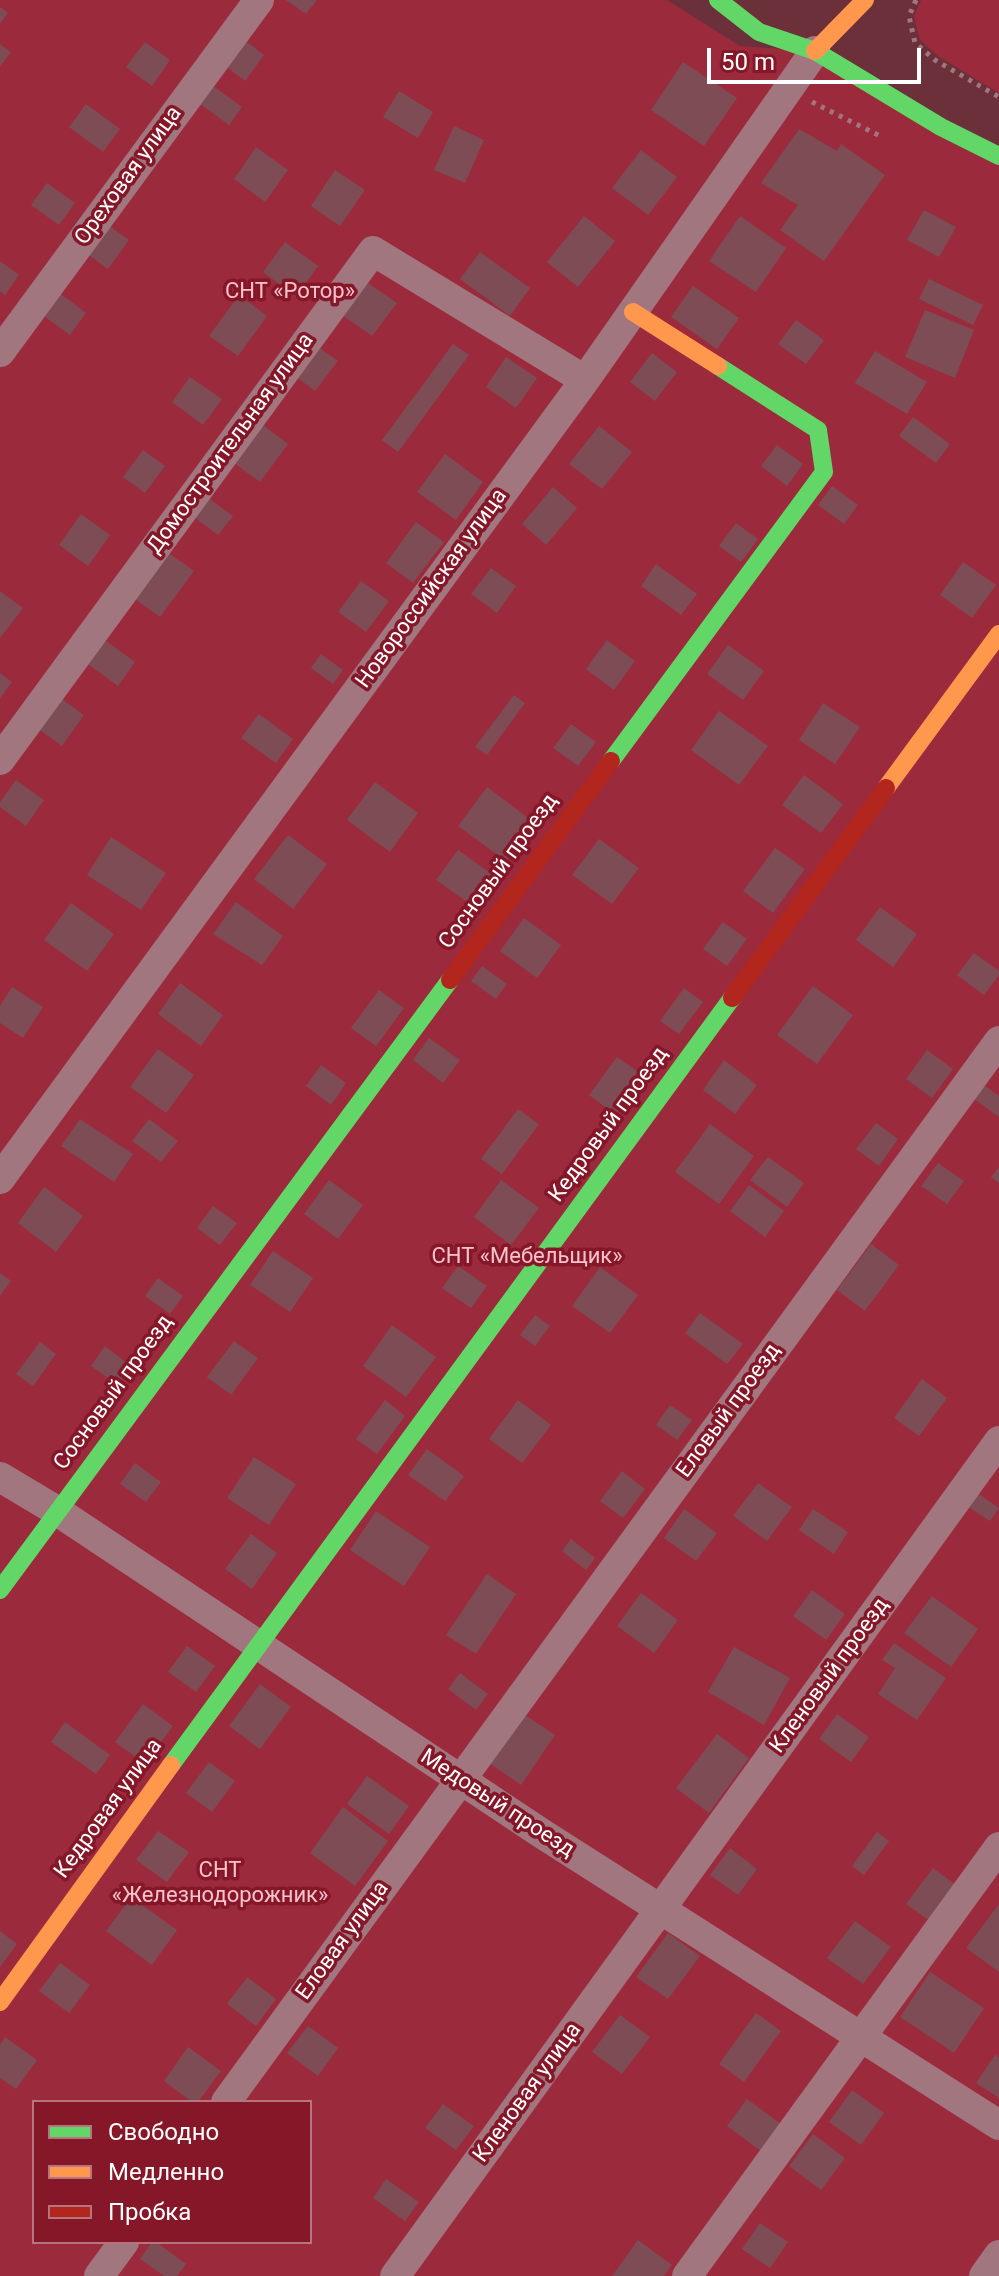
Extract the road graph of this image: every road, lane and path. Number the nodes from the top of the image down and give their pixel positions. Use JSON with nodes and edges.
{"nodes":[{"id":1,"x":259,"y":0,"type":"edge"},
{"id":2,"x":718,"y":0,"type":"edge"},
{"id":3,"x":865,"y":0,"type":"edge"},
{"id":4,"x":916,"y":0,"type":"edge"},
{"id":5,"x":785,"y":21,"type":"dead end"},
{"id":6,"x":815,"y":51,"type":"junction"},
{"id":7,"x":999,"y":97,"type":"edge"},
{"id":8,"x":999,"y":156,"type":"edge"},
{"id":9,"x":633,"y":312,"type":"junction"},
{"id":10,"x":0,"y":352,"type":"edge"},
{"id":11,"x":585,"y":380,"type":"junction"},
{"id":12,"x":999,"y":634,"type":"edge"},
{"id":13,"x":0,"y":760,"type":"edge"},
{"id":14,"x":999,"y":1041,"type":"edge"},
{"id":15,"x":0,"y":1179,"type":"edge"},
{"id":16,"x":999,"y":1441,"type":"edge"},
{"id":17,"x":0,"y":1477,"type":"edge"},
{"id":18,"x":57,"y":1511,"type":"junction"},
{"id":19,"x":0,"y":1590,"type":"edge"},
{"id":20,"x":258,"y":1644,"type":"junction"},
{"id":21,"x":460,"y":1781,"type":"junction"},
{"id":22,"x":999,"y":1847,"type":"edge"},
{"id":23,"x":660,"y":1910,"type":"junction"},
{"id":24,"x":0,"y":2002,"type":"edge"},
{"id":25,"x":860,"y":2035,"type":"junction"},
{"id":26,"x":227,"y":2100,"type":"edge"},
{"id":27,"x":999,"y":2125,"type":"edge"},
{"id":28,"x":123,"y":2244,"type":"edge"},
{"id":29,"x":999,"y":2255,"type":"edge"},
{"id":30,"x":99,"y":2276,"type":"edge"},
{"id":31,"x":395,"y":2276,"type":"edge"},
{"id":32,"x":687,"y":2276,"type":"edge"},
{"id":33,"x":984,"y":2276,"type":"edge"}],
"edges":[{"from":1,"to":10,"type":"street","name":"Ореховая улица"},
{"from":2,"to":6,"type":"street"},
{"from":3,"to":6,"type":"street","name":"Новороссийская улица"},
{"from":4,"to":7,"type":"path"},
{"from":5,"to":6,"type":"street"},
{"from":6,"to":8,"type":"street"},
{"from":6,"to":9,"type":"street","name":"Новороссийская улица"},
{"from":9,"to":11,"type":"street","name":"Новороссийская улица"},
{"from":9,"to":18,"type":"street","name":"Сосновый проезд"},
{"from":11,"to":13,"type":"street","name":"Домостроительная улица"},
{"from":11,"to":15,"type":"street","name":"Новороссийская улица"},
{"from":12,"to":20,"type":"street","name":"Кедровый проезд"},
{"from":14,"to":21,"type":"street","name":"Еловый проезд"},
{"from":16,"to":23,"type":"street","name":"Кленовый проезд"},
{"from":17,"to":18,"type":"street","name":"Медовый проезд"},
{"from":18,"to":19,"type":"street","name":"Сосновый проезд"},
{"from":18,"to":20,"type":"street","name":"Медовый проезд"},
{"from":20,"to":21,"type":"street","name":"Медовый проезд"},
{"from":20,"to":24,"type":"street","name":"Кедровая улица"},
{"from":21,"to":23,"type":"street","name":"Медовый проезд"},
{"from":21,"to":26,"type":"street","name":"Еловая улица"},
{"from":22,"to":25,"type":"street"},
{"from":23,"to":25,"type":"street","name":"Медовый проезд"},
{"from":23,"to":31,"type":"street","name":"Кленовая улица"},
{"from":25,"to":27,"type":"street","name":"Медовый проезд"},
{"from":25,"to":32,"type":"street"},
{"from":28,"to":30,"type":"street"},
{"from":29,"to":33,"type":"street"}]}
